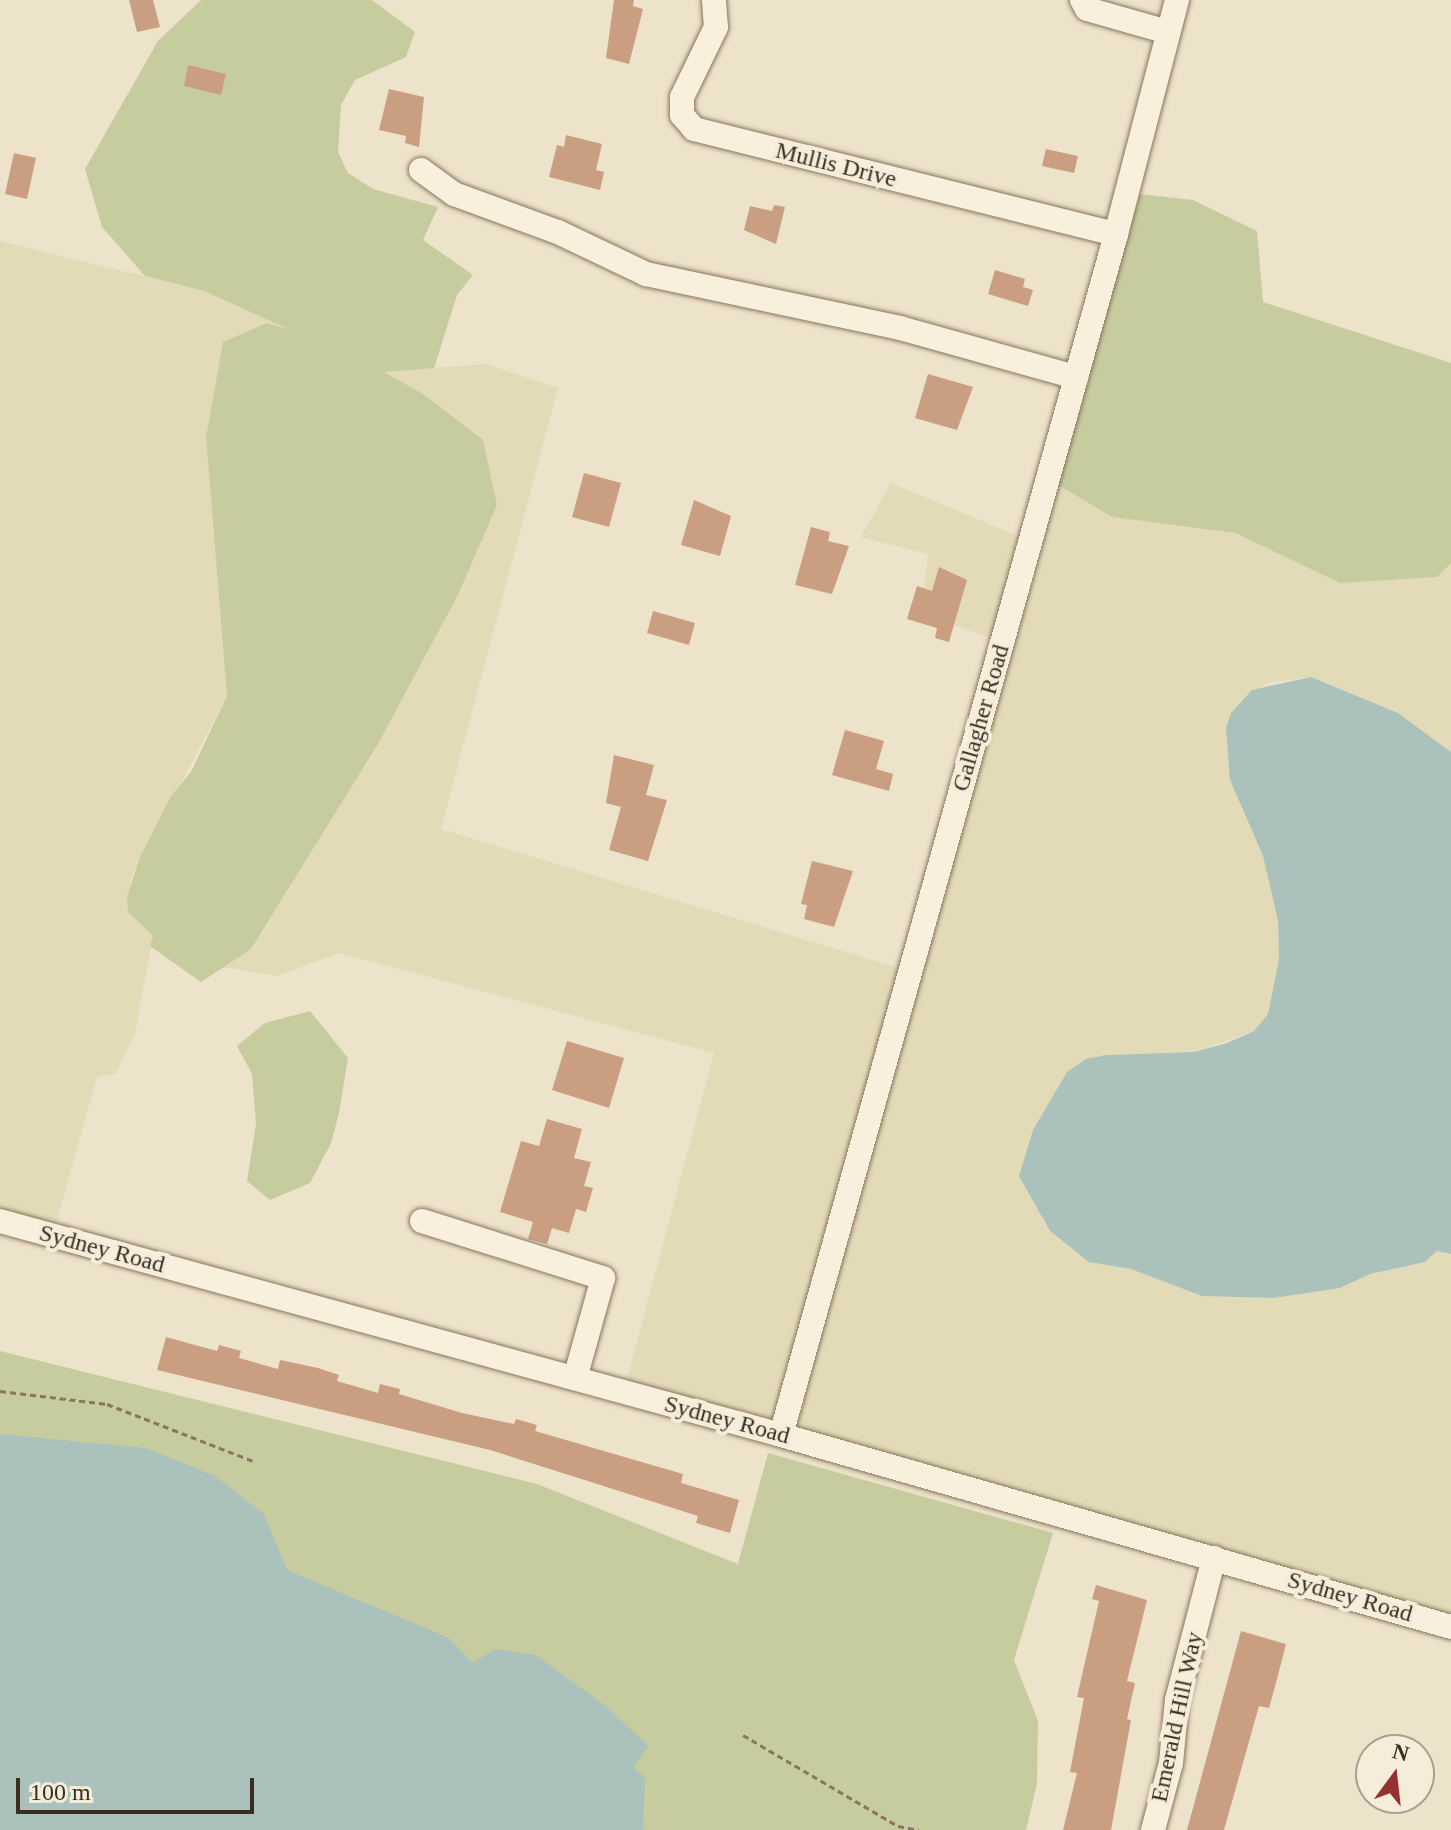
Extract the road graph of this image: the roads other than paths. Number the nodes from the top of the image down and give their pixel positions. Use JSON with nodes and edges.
{"nodes":[{"id":1,"x":714,"y":0,"type":"edge"},
{"id":2,"x":1082,"y":0,"type":"edge"},
{"id":3,"x":1177,"y":0,"type":"edge"},
{"id":4,"x":1168,"y":32,"type":"junction"},
{"id":5,"x":421,"y":170,"type":"dead end"},
{"id":6,"x":1116,"y":234,"type":"junction"},
{"id":7,"x":1076,"y":377,"type":"junction"},
{"id":8,"x":0,"y":1221,"type":"edge"},
{"id":9,"x":422,"y":1221,"type":"dead end"},
{"id":10,"x":575,"y":1378,"type":"junction"},
{"id":11,"x":781,"y":1435,"type":"junction"},
{"id":12,"x":1214,"y":1558,"type":"junction"},
{"id":13,"x":1451,"y":1627,"type":"edge"},
{"id":14,"x":1153,"y":1830,"type":"edge"}],
"edges":[{"from":1,"to":6,"type":"street","name":"Mullis Drive"},
{"from":2,"to":4,"type":"street"},
{"from":3,"to":4,"type":"street","name":"Gallagher Road"},
{"from":4,"to":6,"type":"street","name":"Gallagher Road"},
{"from":5,"to":7,"type":"street"},
{"from":6,"to":7,"type":"street","name":"Gallagher Road"},
{"from":7,"to":11,"type":"street","name":"Gallagher Road"},
{"from":8,"to":10,"type":"street","name":"Sydney Road"},
{"from":9,"to":10,"type":"street"},
{"from":10,"to":11,"type":"street","name":"Sydney Road"},
{"from":11,"to":12,"type":"street","name":"Sydney Road"},
{"from":12,"to":13,"type":"street","name":"Sydney Road"},
{"from":12,"to":14,"type":"street","name":"Emerald Hill Way"}]}
